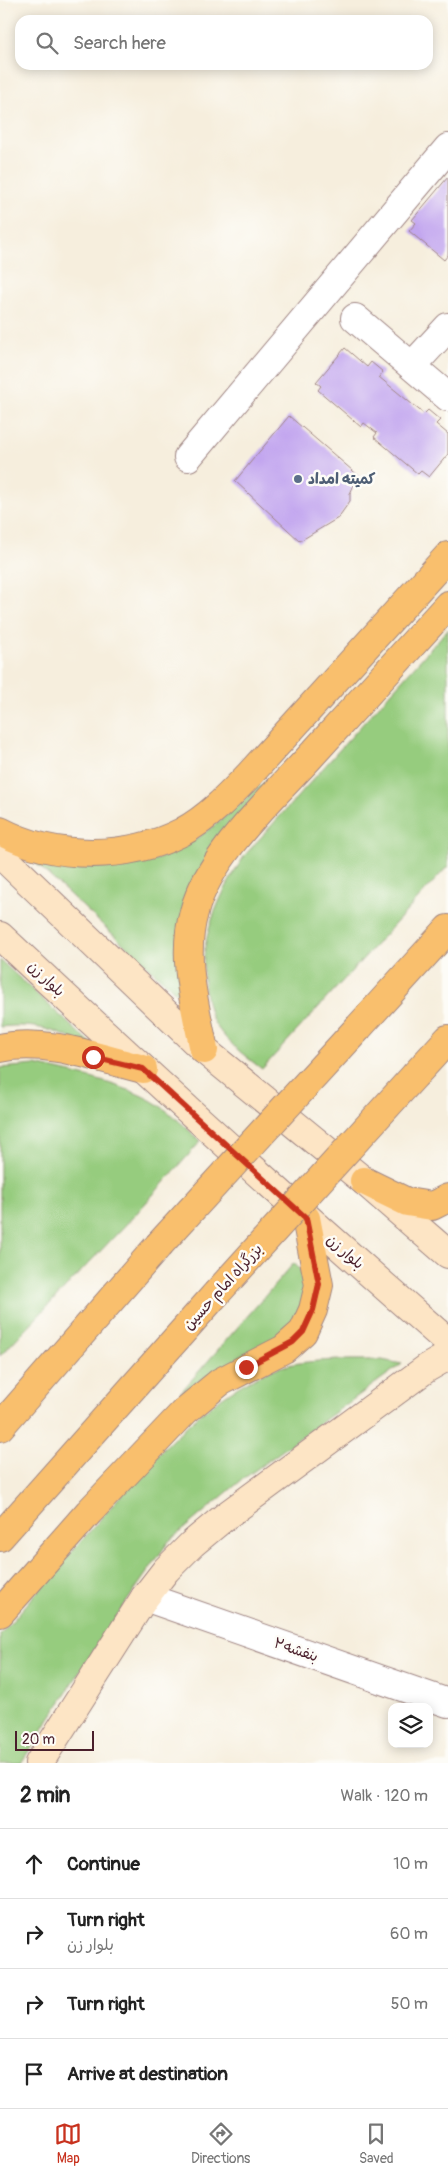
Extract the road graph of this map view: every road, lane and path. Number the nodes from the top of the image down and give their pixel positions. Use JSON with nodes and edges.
{"nodes":[{"id":1,"x":448,"y":148,"type":"edge"},
{"id":2,"x":355,"y":318,"type":"dead end"},
{"id":3,"x":448,"y":327,"type":"edge"},
{"id":4,"x":412,"y":366,"type":"junction"},
{"id":5,"x":448,"y":397,"type":"edge"},
{"id":6,"x":188,"y":457,"type":"dead end"},
{"id":7,"x":448,"y":556,"type":"edge"},
{"id":8,"x":448,"y":605,"type":"edge"},
{"id":9,"x":0,"y":831,"type":"edge"},
{"id":10,"x":0,"y":854,"type":"edge"},
{"id":11,"x":448,"y":929,"type":"edge"},
{"id":12,"x":0,"y":936,"type":"edge"},
{"id":13,"x":448,"y":1039,"type":"edge"},
{"id":14,"x":0,"y":1048,"type":"edge"},
{"id":15,"x":204,"y":1050,"type":"junction"},
{"id":16,"x":143,"y":1069,"type":"junction"},
{"id":17,"x":364,"y":1182,"type":"junction"},
{"id":18,"x":448,"y":1198,"type":"edge"},
{"id":19,"x":306,"y":1218,"type":"junction"},
{"id":20,"x":448,"y":1254,"type":"edge"},
{"id":21,"x":448,"y":1342,"type":"edge"},
{"id":22,"x":448,"y":1356,"type":"edge"},
{"id":23,"x":0,"y":1427,"type":"edge"},
{"id":24,"x":0,"y":1537,"type":"edge"},
{"id":25,"x":145,"y":1597,"type":"junction"},
{"id":26,"x":0,"y":1612,"type":"edge"},
{"id":27,"x":448,"y":1703,"type":"edge"},
{"id":28,"x":39,"y":1763,"type":"edge"}],
"edges":[{"from":1,"to":6,"type":"street"},
{"from":2,"to":4,"type":"street"},
{"from":3,"to":4,"type":"street"},
{"from":4,"to":5,"type":"street"},
{"from":7,"to":9,"type":"main road"},
{"from":8,"to":15,"type":"main road"},
{"from":10,"to":15,"type":"main road"},
{"from":11,"to":23,"type":"main road","bridge":true},
{"from":12,"to":16,"type":"main road","name":"بلوار زن"},
{"from":13,"to":24,"type":"main road","name":"بزرگراه امام حسین","bridge":true},
{"from":14,"to":16,"type":"main road"},
{"from":15,"to":17,"type":"main road"},
{"from":16,"to":19,"type":"main road","name":"بلوار زن"},
{"from":17,"to":18,"type":"main road"},
{"from":17,"to":20,"type":"main road"},
{"from":19,"to":21,"type":"main road","name":"بلوار زن"},
{"from":19,"to":26,"type":"main road"},
{"from":22,"to":25,"type":"main road"},
{"from":25,"to":27,"type":"street","name":"بنفشه۲"},
{"from":25,"to":28,"type":"main road"}]}
